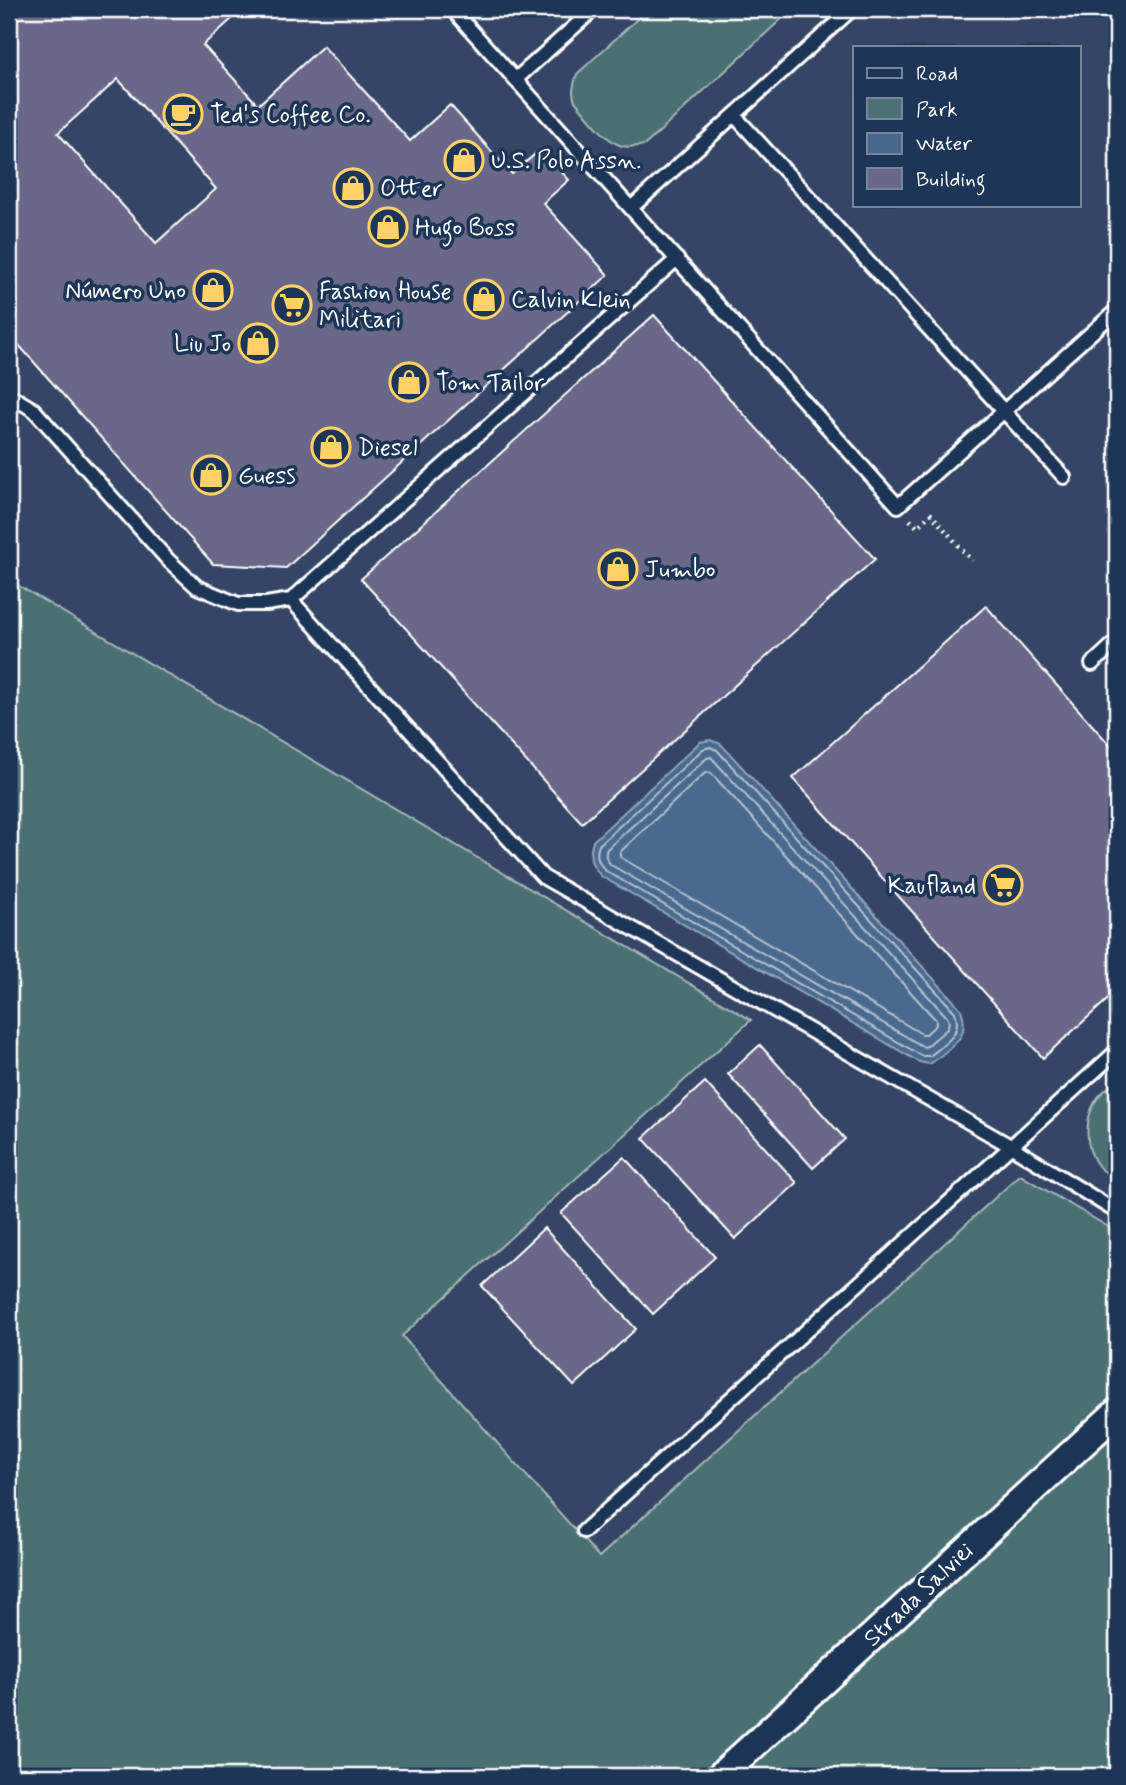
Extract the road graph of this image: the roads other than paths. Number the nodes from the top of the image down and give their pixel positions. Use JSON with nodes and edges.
{"nodes":[{"id":1,"x":452,"y":9,"type":"edge"},
{"id":2,"x":594,"y":9,"type":"edge"},
{"id":3,"x":852,"y":9,"type":"edge"},
{"id":4,"x":515,"y":80,"type":"junction"},
{"id":5,"x":734,"y":115,"type":"junction"},
{"id":6,"x":631,"y":208,"type":"junction"},
{"id":7,"x":677,"y":259,"type":"junction"},
{"id":8,"x":1117,"y":310,"type":"edge"},
{"id":9,"x":9,"y":395,"type":"edge"},
{"id":10,"x":1004,"y":411,"type":"junction"},
{"id":11,"x":1065,"y":477,"type":"dead end"},
{"id":12,"x":291,"y":600,"type":"junction"},
{"id":13,"x":1117,"y":641,"type":"edge"},
{"id":14,"x":1091,"y":664,"type":"dead end"},
{"id":15,"x":1117,"y":1051,"type":"edge"},
{"id":16,"x":1012,"y":1147,"type":"junction"},
{"id":17,"x":1117,"y":1212,"type":"edge"},
{"id":18,"x":1117,"y":1412,"type":"edge"},
{"id":19,"x":584,"y":1531,"type":"dead end"},
{"id":20,"x":720,"y":1776,"type":"edge"}],
"edges":[{"from":1,"to":4,"type":"lane"},
{"from":2,"to":4,"type":"lane"},
{"from":3,"to":5,"type":"lane"},
{"from":4,"to":6,"type":"lane"},
{"from":5,"to":6,"type":"lane"},
{"from":5,"to":10,"type":"lane"},
{"from":6,"to":7,"type":"lane"},
{"from":7,"to":10,"type":"lane"},
{"from":7,"to":12,"type":"lane"},
{"from":8,"to":10,"type":"lane"},
{"from":9,"to":12,"type":"lane"},
{"from":10,"to":11,"type":"lane"},
{"from":12,"to":16,"type":"lane"},
{"from":13,"to":14,"type":"lane"},
{"from":15,"to":16,"type":"lane"},
{"from":16,"to":17,"type":"lane"},
{"from":16,"to":19,"type":"lane"},
{"from":18,"to":20,"type":"street","name":"Strada Salviei"}]}
